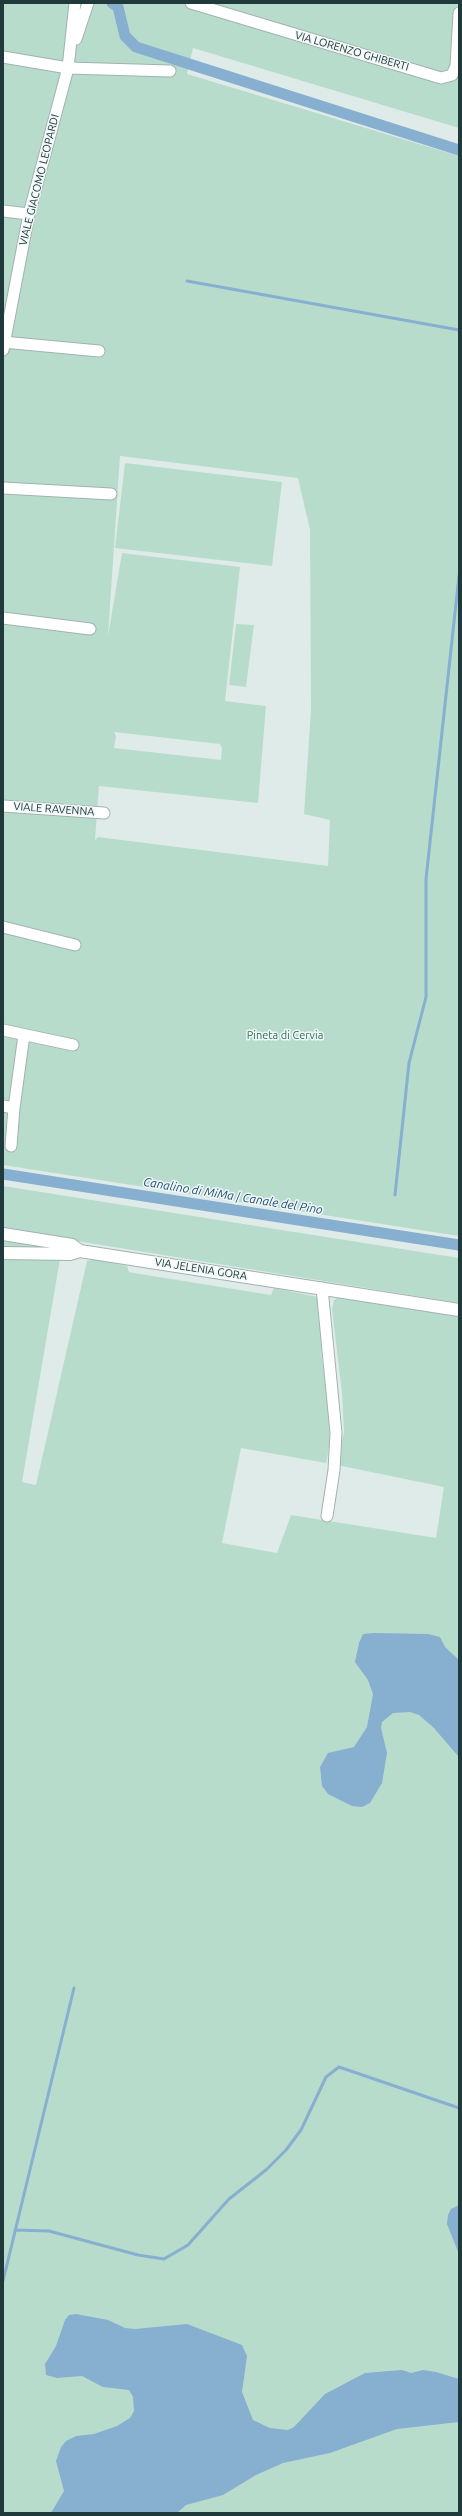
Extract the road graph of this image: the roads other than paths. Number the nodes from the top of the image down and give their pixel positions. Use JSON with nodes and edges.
{"nodes":[{"id":1,"x":191,"y":3,"type":"edge"},
{"id":2,"x":75,"y":4,"type":"edge"},
{"id":3,"x":87,"y":5,"type":"edge"},
{"id":4,"x":459,"y":13,"type":"edge"},
{"id":5,"x":70,"y":57,"type":"junction"},
{"id":6,"x":3,"y":58,"type":"edge"},
{"id":7,"x":68,"y":68,"type":"junction"},
{"id":8,"x":170,"y":71,"type":"dead end"},
{"id":9,"x":3,"y":211,"type":"edge"},
{"id":10,"x":29,"y":214,"type":"junction"},
{"id":11,"x":3,"y":345,"type":"edge"},
{"id":12,"x":99,"y":351,"type":"dead end"},
{"id":13,"x":3,"y":488,"type":"edge"},
{"id":14,"x":111,"y":494,"type":"dead end"},
{"id":15,"x":3,"y":618,"type":"edge"},
{"id":16,"x":90,"y":629,"type":"dead end"},
{"id":17,"x":3,"y":806,"type":"edge"},
{"id":18,"x":104,"y":813,"type":"dead end"},
{"id":19,"x":3,"y":928,"type":"edge"},
{"id":20,"x":75,"y":944,"type":"dead end"},
{"id":21,"x":3,"y":1030,"type":"edge"},
{"id":22,"x":24,"y":1035,"type":"junction"},
{"id":23,"x":73,"y":1045,"type":"dead end"},
{"id":24,"x":8,"y":1107,"type":"edge"},
{"id":25,"x":11,"y":1146,"type":"dead end"},
{"id":26,"x":3,"y":1234,"type":"edge"},
{"id":27,"x":80,"y":1251,"type":"junction"},
{"id":28,"x":3,"y":1253,"type":"edge"},
{"id":29,"x":322,"y":1288,"type":"junction"},
{"id":30,"x":459,"y":1310,"type":"edge"},
{"id":31,"x":327,"y":1516,"type":"dead end"}],
"edges":[{"from":1,"to":4,"type":"street","name":"VIA LORENZO GHIBERTI"},
{"from":2,"to":5,"type":"street","name":"VIALE GIACOMO LEOPARDI"},
{"from":3,"to":5,"type":"street","name":"VIALE GIACOMO LEOPARDI"},
{"from":5,"to":7,"type":"street","name":"VIALE GIACOMO LEOPARDI"},
{"from":6,"to":7,"type":"street"},
{"from":7,"to":8,"type":"street"},
{"from":7,"to":10,"type":"street","name":"VIALE GIACOMO LEOPARDI"},
{"from":9,"to":10,"type":"street"},
{"from":10,"to":11,"type":"street","name":"VIALE GIACOMO LEOPARDI"},
{"from":11,"to":12,"type":"street"},
{"from":13,"to":14,"type":"street"},
{"from":15,"to":16,"type":"street"},
{"from":17,"to":18,"type":"street","name":"VIALE RAVENNA"},
{"from":19,"to":20,"type":"street"},
{"from":21,"to":22,"type":"street"},
{"from":22,"to":23,"type":"street"},
{"from":22,"to":24,"type":"street"},
{"from":24,"to":25,"type":"street"},
{"from":26,"to":27,"type":"street","name":"VIA JELENIA GORA"},
{"from":27,"to":28,"type":"street","name":"VIA JELENIA GORA"},
{"from":27,"to":29,"type":"street","name":"VIA JELENIA GORA"},
{"from":29,"to":30,"type":"street","name":"VIA JELENIA GORA"},
{"from":29,"to":31,"type":"street"}]}
